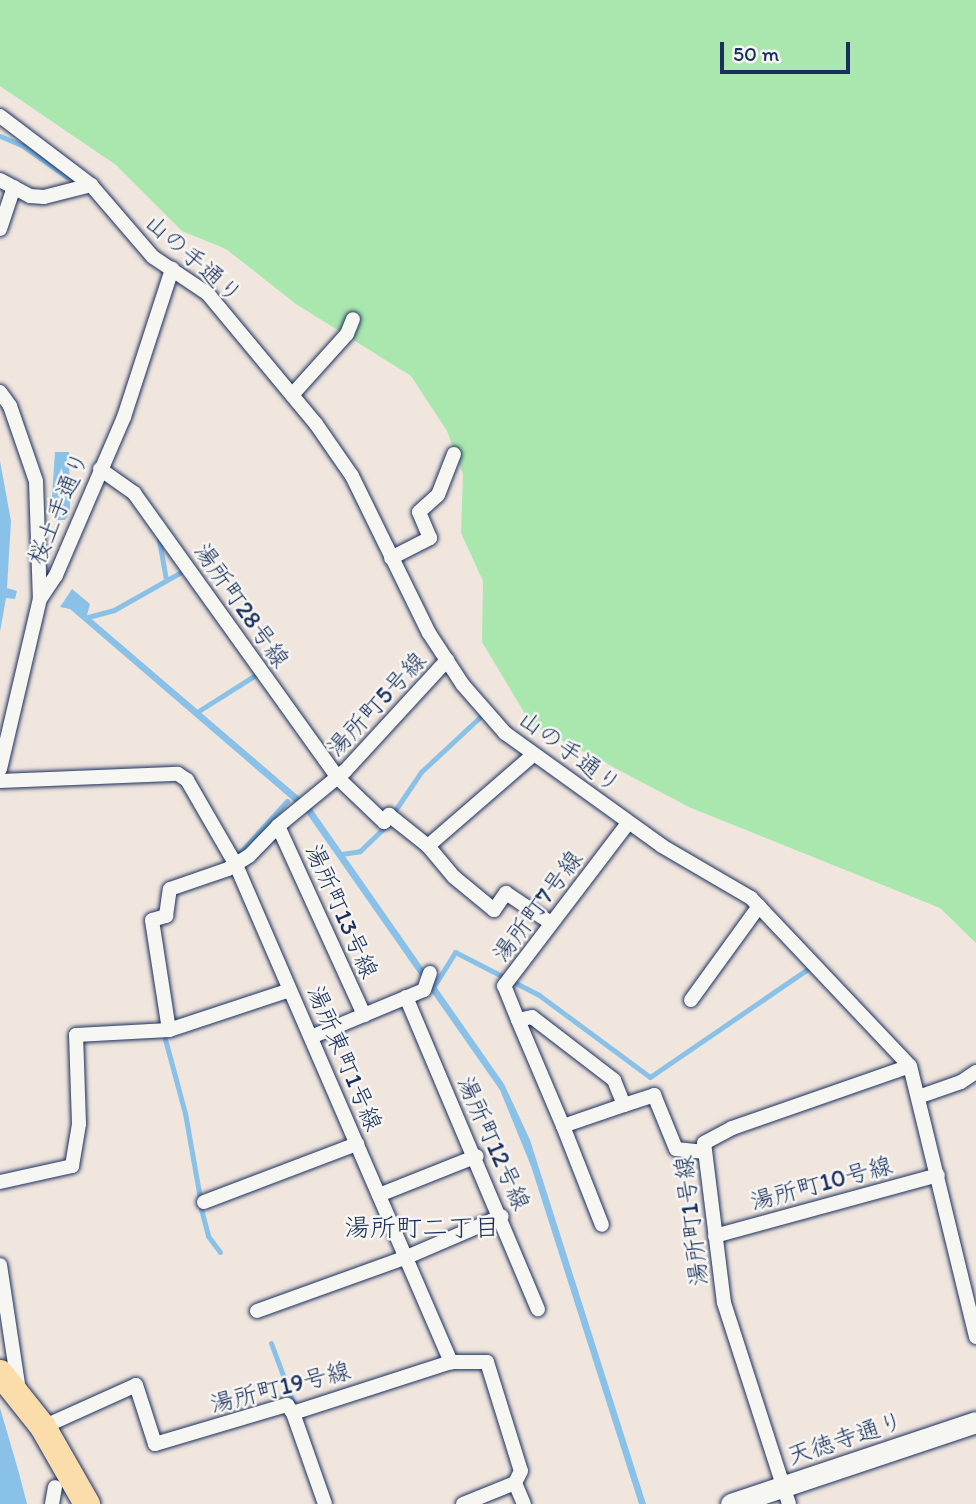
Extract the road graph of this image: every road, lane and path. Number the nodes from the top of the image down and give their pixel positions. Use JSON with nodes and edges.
{"nodes":[{"id":1,"x":0,"y":116,"type":"edge"},
{"id":2,"x":0,"y":180,"type":"edge"},
{"id":3,"x":91,"y":185,"type":"junction"},
{"id":4,"x":14,"y":187,"type":"junction"},
{"id":5,"x":0,"y":229,"type":"edge"},
{"id":6,"x":172,"y":269,"type":"junction"},
{"id":7,"x":353,"y":319,"type":"dead end"},
{"id":8,"x":1,"y":389,"type":"edge"},
{"id":9,"x":292,"y":395,"type":"junction"},
{"id":10,"x":454,"y":454,"type":"dead end"},
{"id":11,"x":100,"y":469,"type":"junction"},
{"id":12,"x":391,"y":558,"type":"junction"},
{"id":13,"x":40,"y":600,"type":"junction"},
{"id":14,"x":447,"y":660,"type":"junction"},
{"id":15,"x":532,"y":756,"type":"junction"},
{"id":16,"x":0,"y":769,"type":"edge"},
{"id":17,"x":338,"y":778,"type":"junction"},
{"id":18,"x":0,"y":780,"type":"edge"},
{"id":19,"x":628,"y":823,"type":"junction"},
{"id":20,"x":278,"y":826,"type":"junction"},
{"id":21,"x":428,"y":846,"type":"junction"},
{"id":22,"x":236,"y":865,"type":"junction"},
{"id":23,"x":759,"y":906,"type":"junction"},
{"id":24,"x":551,"y":923,"type":"junction"},
{"id":25,"x":430,"y":973,"type":"dead end"},
{"id":26,"x":290,"y":990,"type":"junction"},
{"id":27,"x":406,"y":998,"type":"junction"},
{"id":28,"x":691,"y":1000,"type":"dead end"},
{"id":29,"x":364,"y":1015,"type":"junction"},
{"id":30,"x":518,"y":1020,"type":"junction"},
{"id":31,"x":169,"y":1030,"type":"junction"},
{"id":32,"x":311,"y":1037,"type":"junction"},
{"id":33,"x":911,"y":1066,"type":"junction"},
{"id":34,"x":976,"y":1072,"type":"edge"},
{"id":35,"x":921,"y":1096,"type":"junction"},
{"id":36,"x":624,"y":1105,"type":"junction"},
{"id":37,"x":562,"y":1126,"type":"junction"},
{"id":38,"x":357,"y":1144,"type":"junction"},
{"id":39,"x":705,"y":1152,"type":"junction"},
{"id":40,"x":477,"y":1156,"type":"junction"},
{"id":41,"x":938,"y":1175,"type":"junction"},
{"id":42,"x":0,"y":1182,"type":"edge"},
{"id":43,"x":379,"y":1195,"type":"junction"},
{"id":44,"x":204,"y":1202,"type":"dead end"},
{"id":45,"x":502,"y":1216,"type":"junction"},
{"id":46,"x":602,"y":1225,"type":"dead end"},
{"id":47,"x":715,"y":1236,"type":"junction"},
{"id":48,"x":407,"y":1257,"type":"junction"},
{"id":49,"x":0,"y":1265,"type":"edge"},
{"id":50,"x":538,"y":1308,"type":"dead end"},
{"id":51,"x":257,"y":1311,"type":"dead end"},
{"id":52,"x":976,"y":1337,"type":"edge"},
{"id":53,"x":451,"y":1362,"type":"junction"},
{"id":54,"x":0,"y":1373,"type":"edge"},
{"id":55,"x":20,"y":1399,"type":"junction"},
{"id":56,"x":293,"y":1413,"type":"junction"},
{"id":57,"x":976,"y":1422,"type":"edge"},
{"id":58,"x":43,"y":1427,"type":"junction"},
{"id":59,"x":515,"y":1483,"type":"junction"},
{"id":60,"x":72,"y":1495,"type":"edge"},
{"id":61,"x":786,"y":1495,"type":"edge"},
{"id":62,"x":52,"y":1504,"type":"edge"},
{"id":63,"x":325,"y":1504,"type":"edge"},
{"id":64,"x":463,"y":1504,"type":"edge"},
{"id":65,"x":524,"y":1504,"type":"edge"},
{"id":66,"x":731,"y":1504,"type":"edge"}],
"edges":[{"from":1,"to":3,"type":"street","name":"山の手通り"},
{"from":2,"to":4,"type":"street"},
{"from":3,"to":4,"type":"street"},
{"from":3,"to":6,"type":"street","name":"山の手通り"},
{"from":4,"to":5,"type":"street"},
{"from":6,"to":9,"type":"street","name":"山の手通り"},
{"from":6,"to":11,"type":"street","name":"桜土手通り"},
{"from":7,"to":9,"type":"street"},
{"from":8,"to":13,"type":"street"},
{"from":9,"to":12,"type":"street","name":"山の手通り"},
{"from":10,"to":12,"type":"street"},
{"from":11,"to":13,"type":"street","name":"桜土手通り"},
{"from":11,"to":17,"type":"street","name":"湯所町28号線"},
{"from":12,"to":14,"type":"street","name":"山の手通り"},
{"from":13,"to":16,"type":"street","name":"桜土手通り"},
{"from":14,"to":15,"type":"street","name":"山の手通り"},
{"from":14,"to":17,"type":"street","name":"湯所町5号線"},
{"from":15,"to":19,"type":"street","name":"山の手通り"},
{"from":15,"to":21,"type":"street"},
{"from":17,"to":20,"type":"street","name":"湯所町5号線"},
{"from":17,"to":21,"type":"street","name":"湯所町28号線"},
{"from":18,"to":22,"type":"street","name":"湯所東町1号線"},
{"from":19,"to":23,"type":"street","name":"山の手通り"},
{"from":19,"to":24,"type":"street","name":"湯所町7号線"},
{"from":20,"to":22,"type":"street","name":"湯所町5号線"},
{"from":20,"to":29,"type":"street","name":"湯所町13号線"},
{"from":21,"to":24,"type":"street"},
{"from":22,"to":26,"type":"street","name":"湯所東町1号線"},
{"from":22,"to":31,"type":"street"},
{"from":23,"to":28,"type":"street"},
{"from":23,"to":33,"type":"street","name":"山の手通り"},
{"from":24,"to":30,"type":"street","name":"湯所町7号線"},
{"from":25,"to":27,"type":"street"},
{"from":26,"to":31,"type":"street"},
{"from":26,"to":32,"type":"street","name":"湯所東町1号線"},
{"from":27,"to":29,"type":"street"},
{"from":27,"to":40,"type":"street","name":"湯所町12号線"},
{"from":29,"to":32,"type":"street"},
{"from":30,"to":36,"type":"street"},
{"from":30,"to":37,"type":"street"},
{"from":31,"to":42,"type":"street"},
{"from":32,"to":38,"type":"street","name":"湯所東町1号線"},
{"from":33,"to":35,"type":"street","name":"山の手通り"},
{"from":33,"to":39,"type":"street","name":"湯所町1号線"},
{"from":34,"to":35,"type":"street"},
{"from":35,"to":41,"type":"street","name":"山の手通り"},
{"from":36,"to":37,"type":"street"},
{"from":36,"to":39,"type":"street"},
{"from":37,"to":46,"type":"street"},
{"from":38,"to":43,"type":"street","name":"湯所東町1号線"},
{"from":38,"to":44,"type":"street"},
{"from":39,"to":47,"type":"street","name":"湯所町1号線"},
{"from":40,"to":43,"type":"street"},
{"from":40,"to":45,"type":"street","name":"湯所町12号線"},
{"from":41,"to":47,"type":"street","name":"湯所町10号線"},
{"from":41,"to":52,"type":"street","name":"山の手通り"},
{"from":43,"to":48,"type":"street","name":"湯所東町1号線"},
{"from":45,"to":48,"type":"street"},
{"from":45,"to":50,"type":"street","name":"湯所町12号線"},
{"from":47,"to":61,"type":"street","name":"湯所町1号線"},
{"from":48,"to":51,"type":"street"},
{"from":48,"to":53,"type":"street","name":"湯所東町1号線"},
{"from":49,"to":55,"type":"street"},
{"from":53,"to":56,"type":"street","name":"湯所町19号線"},
{"from":53,"to":59,"type":"street"},
{"from":54,"to":55,"type":"highway"},
{"from":55,"to":58,"type":"highway"},
{"from":56,"to":58,"type":"street","name":"湯所町19号線"},
{"from":56,"to":63,"type":"street"},
{"from":57,"to":61,"type":"street","name":"天徳寺通り"},
{"from":58,"to":60,"type":"highway"},
{"from":59,"to":64,"type":"street"},
{"from":59,"to":65,"type":"street"},
{"from":60,"to":62,"type":"street"},
{"from":61,"to":66,"type":"street","name":"天徳寺通り"}]}
